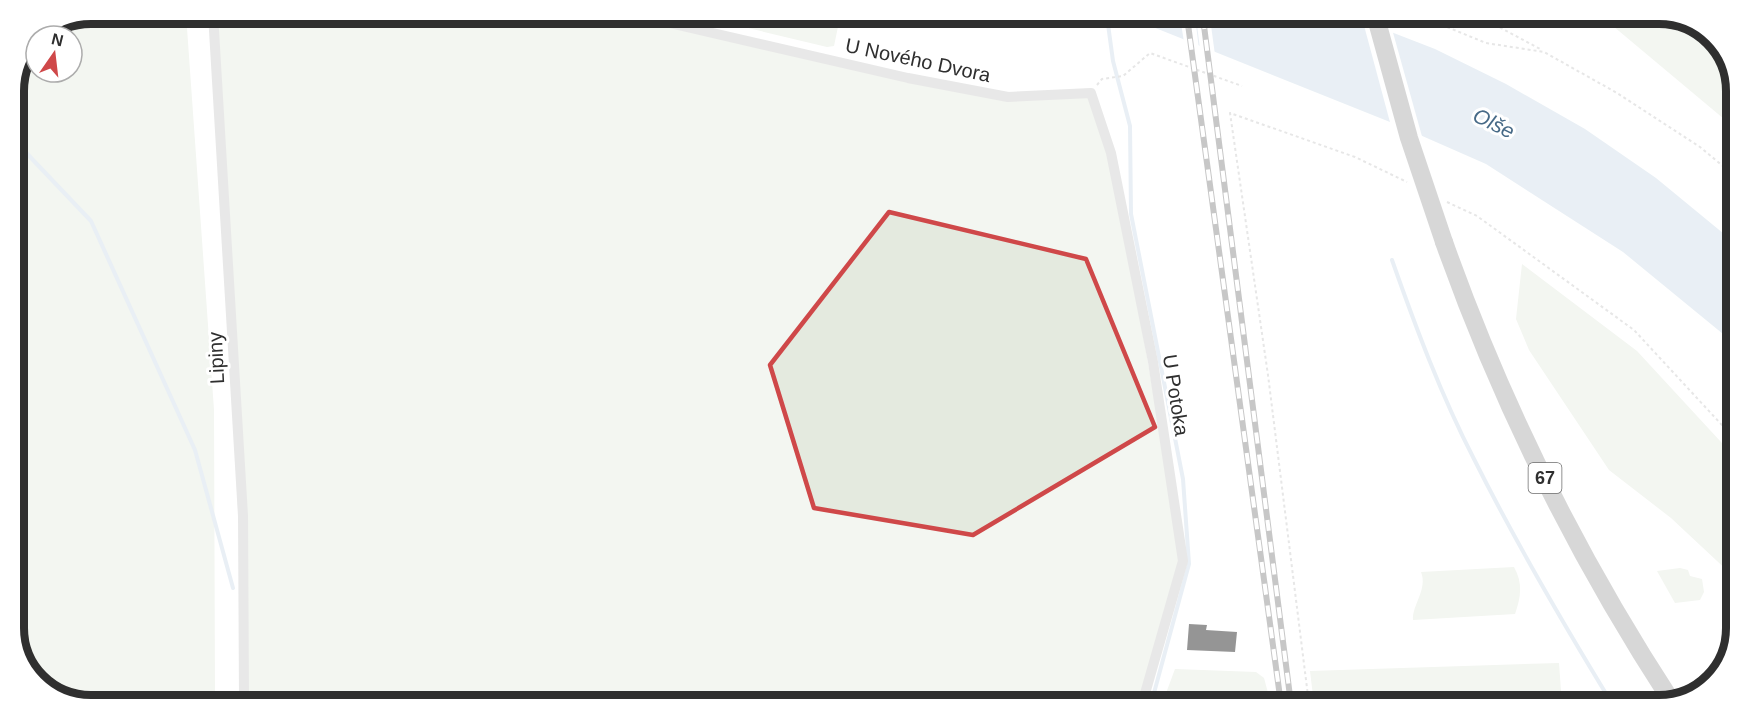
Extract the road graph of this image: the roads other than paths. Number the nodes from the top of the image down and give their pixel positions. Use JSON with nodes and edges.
{"nodes":[{"id":1,"x":214,"y":24,"type":"edge"},
{"id":2,"x":674,"y":24,"type":"edge"},
{"id":3,"x":1378,"y":24,"type":"edge"},
{"id":4,"x":1091,"y":93,"type":"joint"},
{"id":5,"x":1667,"y":694,"type":"edge"},
{"id":6,"x":244,"y":695,"type":"edge"},
{"id":7,"x":1145,"y":695,"type":"edge"}],
"edges":[{"from":1,"to":6,"type":"street","name":"Lipiny"},
{"from":2,"to":4,"type":"street","name":"U Nového Dvora"},
{"from":3,"to":5,"type":"main road","number":"67","bridge":true},
{"from":4,"to":7,"type":"street","name":"U Potoka"}]}
